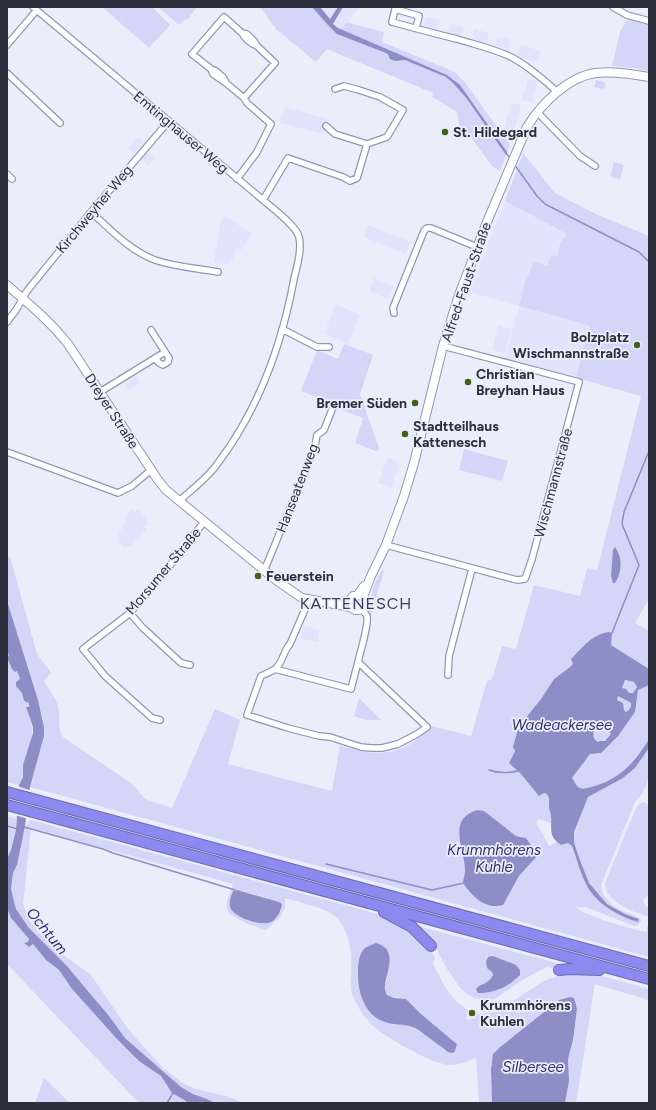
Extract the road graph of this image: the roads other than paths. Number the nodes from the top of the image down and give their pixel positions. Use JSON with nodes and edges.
{"nodes":[{"id":1,"x":613,"y":7,"type":"edge"},
{"id":2,"x":35,"y":9,"type":"edge"},
{"id":3,"x":649,"y":21,"type":"edge"},
{"id":4,"x":416,"y":28,"type":"junction"},
{"id":5,"x":7,"y":45,"type":"edge"},
{"id":6,"x":7,"y":73,"type":"edge"},
{"id":7,"x":649,"y":77,"type":"edge"},
{"id":8,"x":335,"y":89,"type":"dead end"},
{"id":9,"x":557,"y":92,"type":"junction"},
{"id":10,"x":244,"y":98,"type":"junction"},
{"id":11,"x":537,"y":112,"type":"junction"},
{"id":12,"x":168,"y":122,"type":"junction"},
{"id":13,"x":60,"y":123,"type":"dead end"},
{"id":14,"x":326,"y":126,"type":"dead end"},
{"id":15,"x":367,"y":144,"type":"junction"},
{"id":16,"x":595,"y":166,"type":"dead end"},
{"id":17,"x":7,"y":174,"type":"edge"},
{"id":18,"x":12,"y":179,"type":"dead end"},
{"id":19,"x":237,"y":179,"type":"junction"},
{"id":20,"x":263,"y":200,"type":"junction"},
{"id":21,"x":91,"y":212,"type":"junction"},
{"id":22,"x":477,"y":247,"type":"junction"},
{"id":23,"x":218,"y":272,"type":"dead end"},
{"id":24,"x":7,"y":284,"type":"edge"},
{"id":25,"x":22,"y":298,"type":"junction"},
{"id":26,"x":394,"y":313,"type":"dead end"},
{"id":27,"x":7,"y":322,"type":"edge"},
{"id":28,"x":282,"y":329,"type":"junction"},
{"id":29,"x":152,"y":330,"type":"dead end"},
{"id":30,"x":444,"y":346,"type":"junction"},
{"id":31,"x":329,"y":347,"type":"dead end"},
{"id":32,"x":165,"y":352,"type":"junction"},
{"id":33,"x":155,"y":358,"type":"junction"},
{"id":34,"x":100,"y":392,"type":"junction"},
{"id":35,"x":333,"y":407,"type":"dead end"},
{"id":36,"x":7,"y":452,"type":"edge"},
{"id":37,"x":151,"y":470,"type":"junction"},
{"id":38,"x":179,"y":501,"type":"junction"},
{"id":39,"x":204,"y":522,"type":"junction"},
{"id":40,"x":386,"y":545,"type":"junction"},
{"id":41,"x":472,"y":568,"type":"junction"},
{"id":42,"x":264,"y":571,"type":"junction"},
{"id":43,"x":309,"y":600,"type":"junction"},
{"id":44,"x":361,"y":602,"type":"junction"},
{"id":45,"x":350,"y":604,"type":"junction"},
{"id":46,"x":130,"y":614,"type":"junction"},
{"id":47,"x":358,"y":662,"type":"junction"},
{"id":48,"x":190,"y":665,"type":"dead end"},
{"id":49,"x":275,"y":669,"type":"junction"},
{"id":50,"x":448,"y":675,"type":"dead end"},
{"id":51,"x":160,"y":720,"type":"dead end"},
{"id":52,"x":9,"y":793,"type":"edge"},
{"id":53,"x":8,"y":806,"type":"edge"},
{"id":54,"x":365,"y":902,"type":"junction"},
{"id":55,"x":432,"y":946,"type":"dead end"},
{"id":56,"x":649,"y":966,"type":"edge"},
{"id":57,"x":559,"y":970,"type":"dead end"},
{"id":58,"x":619,"y":971,"type":"junction"},
{"id":59,"x":649,"y":979,"type":"edge"}],
"edges":[{"from":1,"to":3,"type":"street"},
{"from":2,"to":5,"type":"street"},
{"from":2,"to":12,"type":"street","name":"Emtinghauser Weg"},
{"from":4,"to":4,"type":"street"},
{"from":4,"to":9,"type":"street"},
{"from":6,"to":13,"type":"street"},
{"from":7,"to":9,"type":"street","name":"Alfred-Faust-Straße"},
{"from":8,"to":15,"type":"street"},
{"from":9,"to":11,"type":"street","name":"Alfred-Faust-Straße"},
{"from":10,"to":10,"type":"street"},
{"from":10,"to":19,"type":"street"},
{"from":11,"to":16,"type":"street"},
{"from":11,"to":22,"type":"street","name":"Alfred-Faust-Straße"},
{"from":12,"to":19,"type":"street","name":"Emtinghauser Weg"},
{"from":12,"to":21,"type":"street","name":"Kirchweyher Weg"},
{"from":14,"to":15,"type":"street"},
{"from":15,"to":20,"type":"street"},
{"from":17,"to":18,"type":"street"},
{"from":19,"to":20,"type":"street","name":"Emtinghauser Weg"},
{"from":20,"to":28,"type":"street","name":"Emtinghauser Weg"},
{"from":21,"to":23,"type":"street"},
{"from":21,"to":25,"type":"street","name":"Kirchweyher Weg"},
{"from":22,"to":26,"type":"street"},
{"from":22,"to":30,"type":"street","name":"Alfred-Faust-Straße"},
{"from":24,"to":25,"type":"street","name":"Dreyer Straße"},
{"from":25,"to":27,"type":"street","name":"Kirchweyher Weg"},
{"from":25,"to":34,"type":"street","name":"Dreyer Straße"},
{"from":28,"to":31,"type":"street"},
{"from":28,"to":38,"type":"street"},
{"from":29,"to":32,"type":"street"},
{"from":30,"to":40,"type":"street","name":"Alfred-Faust-Straße"},
{"from":30,"to":41,"type":"street","name":"Wischmannstraße"},
{"from":32,"to":33,"type":"street"},
{"from":32,"to":33,"type":"street"},
{"from":33,"to":34,"type":"street"},
{"from":34,"to":37,"type":"street","name":"Dreyer Straße"},
{"from":35,"to":42,"type":"street","name":"Hanseatenweg"},
{"from":36,"to":37,"type":"street"},
{"from":37,"to":38,"type":"street","name":"Dreyer Straße"},
{"from":38,"to":39,"type":"street","name":"Dreyer Straße"},
{"from":39,"to":42,"type":"street","name":"Alfred-Faust-Straße"},
{"from":39,"to":46,"type":"street","name":"Morsumer Straße"},
{"from":40,"to":41,"type":"street","name":"Wischmannstraße"},
{"from":40,"to":44,"type":"street","name":"Alfred-Faust-Straße"},
{"from":41,"to":50,"type":"street"},
{"from":42,"to":43,"type":"street","name":"Alfred-Faust-Straße"},
{"from":43,"to":45,"type":"street","name":"Alfred-Faust-Straße"},
{"from":43,"to":49,"type":"street"},
{"from":44,"to":45,"type":"street","name":"Alfred-Faust-Straße"},
{"from":44,"to":45,"type":"street","name":"Alfred-Faust-Straße"},
{"from":44,"to":47,"type":"street"},
{"from":46,"to":48,"type":"street"},
{"from":46,"to":51,"type":"street","name":"Morsumer Straße"},
{"from":47,"to":49,"type":"street"},
{"from":47,"to":49,"type":"street"},
{"from":52,"to":56,"type":"highway"},
{"from":53,"to":54,"type":"highway"},
{"from":54,"to":55,"type":"highway"},
{"from":54,"to":58,"type":"highway"},
{"from":57,"to":58,"type":"highway"},
{"from":58,"to":59,"type":"highway"}]}
